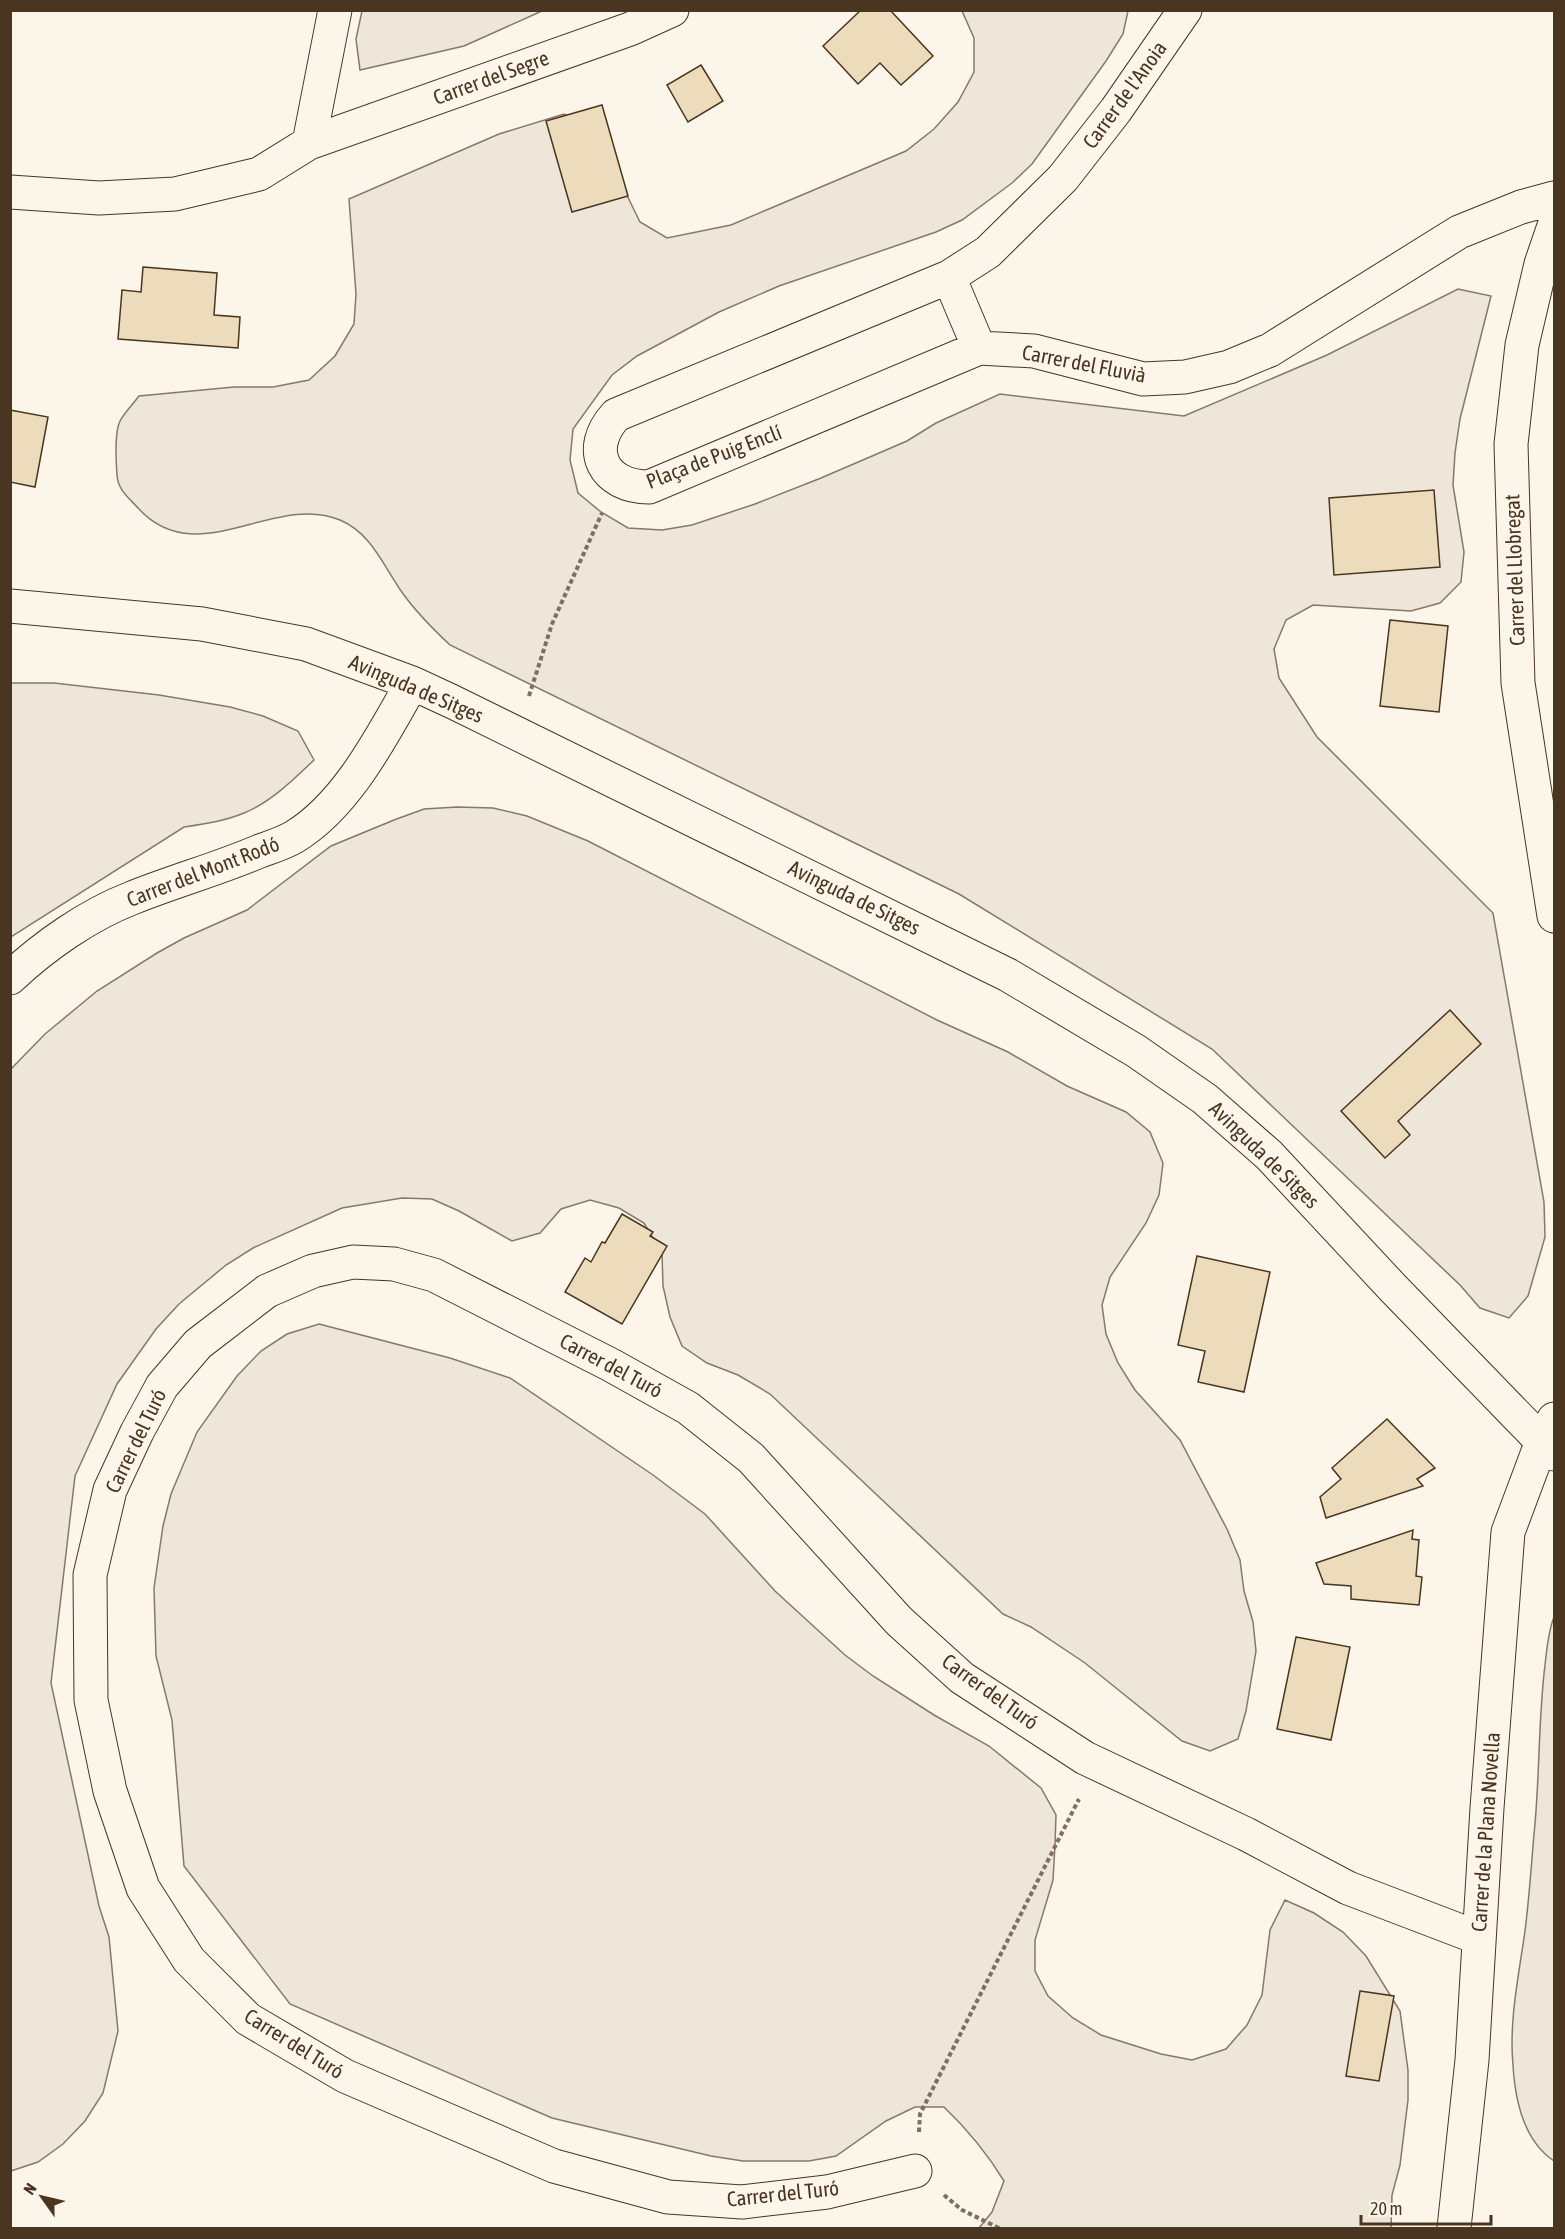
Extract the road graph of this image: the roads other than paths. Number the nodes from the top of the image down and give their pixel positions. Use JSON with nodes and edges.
{"nodes":[{"id":1,"x":335,"y":10,"type":"edge"},
{"id":2,"x":672,"y":10,"type":"edge"},
{"id":3,"x":1185,"y":10,"type":"edge"},
{"id":4,"x":309,"y":143,"type":"junction"},
{"id":5,"x":10,"y":192,"type":"edge"},
{"id":6,"x":1554,"y":198,"type":"edge"},
{"id":7,"x":1554,"y":226,"type":"edge"},
{"id":8,"x":949,"y":278,"type":"junction"},
{"id":9,"x":980,"y":348,"type":"junction"},
{"id":10,"x":10,"y":606,"type":"edge"},
{"id":11,"x":412,"y":683,"type":"junction"},
{"id":12,"x":1554,"y":916,"type":"edge"},
{"id":13,"x":10,"y":978,"type":"edge"},
{"id":14,"x":1550,"y":1438,"type":"edge"},
{"id":15,"x":1479,"y":1938,"type":"junction"},
{"id":16,"x":915,"y":2171,"type":"dead end"},
{"id":17,"x":1454,"y":2229,"type":"edge"}],
"edges":[{"from":1,"to":4,"type":"street"},
{"from":2,"to":4,"type":"street","name":"Carrer del Segre"},
{"from":3,"to":8,"type":"street","name":"Carrer de l'Anoia"},
{"from":4,"to":5,"type":"street","name":"Carrer del Segre"},
{"from":6,"to":9,"type":"street","name":"Carrer del Fluvià"},
{"from":7,"to":12,"type":"street","name":"Carrer del Llobregat"},
{"from":8,"to":9,"type":"street"},
{"from":8,"to":9,"type":"street","name":"Plaça de Puig Enclí"},
{"from":10,"to":11,"type":"street","name":"Avinguda de Sitges"},
{"from":11,"to":13,"type":"street","name":"Carrer del Mont Rodó"},
{"from":11,"to":14,"type":"street","name":"Avinguda de Sitges"},
{"from":14,"to":15,"type":"street","name":"Carrer de la Plana Novella"},
{"from":15,"to":16,"type":"street","name":"Carrer del Turó"},
{"from":15,"to":17,"type":"street","name":"Carrer de la Plana Novella"}]}
